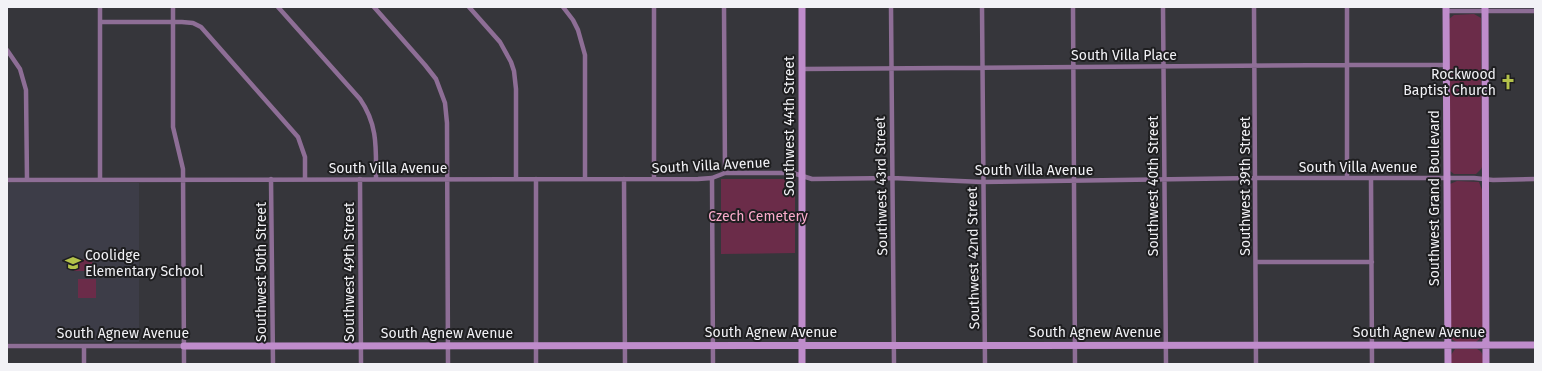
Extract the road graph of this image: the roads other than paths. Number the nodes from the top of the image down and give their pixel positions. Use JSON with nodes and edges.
{"nodes":[{"id":1,"x":100,"y":7,"type":"edge"},
{"id":2,"x":173,"y":7,"type":"edge"},
{"id":3,"x":278,"y":7,"type":"edge"},
{"id":4,"x":374,"y":7,"type":"edge"},
{"id":5,"x":469,"y":7,"type":"edge"},
{"id":6,"x":563,"y":7,"type":"edge"},
{"id":7,"x":654,"y":7,"type":"edge"},
{"id":8,"x":724,"y":7,"type":"edge"},
{"id":9,"x":802,"y":7,"type":"edge"},
{"id":10,"x":891,"y":7,"type":"edge"},
{"id":11,"x":982,"y":7,"type":"edge"},
{"id":12,"x":1073,"y":7,"type":"edge"},
{"id":13,"x":1163,"y":7,"type":"edge"},
{"id":14,"x":1254,"y":7,"type":"edge"},
{"id":15,"x":1347,"y":7,"type":"edge"},
{"id":16,"x":1446,"y":9,"type":"edge"},
{"id":17,"x":1485,"y":9,"type":"edge"},
{"id":18,"x":1535,"y":11,"type":"edge"},
{"id":19,"x":100,"y":22,"type":"junction"},
{"id":20,"x":173,"y":22,"type":"junction"},
{"id":21,"x":7,"y":50,"type":"edge"},
{"id":22,"x":1347,"y":64,"type":"junction"},
{"id":23,"x":1446,"y":65,"type":"junction"},
{"id":24,"x":1073,"y":66,"type":"junction"},
{"id":25,"x":1255,"y":66,"type":"junction"},
{"id":26,"x":891,"y":67,"type":"junction"},
{"id":27,"x":1164,"y":67,"type":"junction"},
{"id":28,"x":982,"y":68,"type":"junction"},
{"id":29,"x":802,"y":69,"type":"junction"},
{"id":30,"x":725,"y":173,"type":"junction"},
{"id":31,"x":802,"y":176,"type":"junction"},
{"id":32,"x":712,"y":178,"type":"junction"},
{"id":33,"x":892,"y":178,"type":"junction"},
{"id":34,"x":1256,"y":178,"type":"junction"},
{"id":35,"x":1347,"y":178,"type":"junction"},
{"id":36,"x":1371,"y":178,"type":"junction"},
{"id":37,"x":1447,"y":178,"type":"junction"},
{"id":38,"x":1485,"y":178,"type":"junction"},
{"id":39,"x":100,"y":179,"type":"junction"},
{"id":40,"x":183,"y":179,"type":"junction"},
{"id":41,"x":271,"y":179,"type":"junction"},
{"id":42,"x":305,"y":179,"type":"junction"},
{"id":43,"x":360,"y":179,"type":"junction"},
{"id":44,"x":376,"y":179,"type":"junction"},
{"id":45,"x":448,"y":179,"type":"junction"},
{"id":46,"x":516,"y":179,"type":"junction"},
{"id":47,"x":536,"y":179,"type":"junction"},
{"id":48,"x":585,"y":179,"type":"junction"},
{"id":49,"x":624,"y":179,"type":"junction"},
{"id":50,"x":654,"y":179,"type":"junction"},
{"id":51,"x":1535,"y":179,"type":"edge"},
{"id":52,"x":7,"y":180,"type":"edge"},
{"id":53,"x":27,"y":180,"type":"junction"},
{"id":54,"x":1164,"y":180,"type":"junction"},
{"id":55,"x":1074,"y":181,"type":"junction"},
{"id":56,"x":982,"y":182,"type":"junction"},
{"id":57,"x":1256,"y":262,"type":"junction"},
{"id":58,"x":1372,"y":262,"type":"junction"},
{"id":59,"x":272,"y":345,"type":"junction"},
{"id":60,"x":361,"y":345,"type":"junction"},
{"id":61,"x":624,"y":345,"type":"junction"},
{"id":62,"x":713,"y":345,"type":"junction"},
{"id":63,"x":802,"y":345,"type":"junction"},
{"id":64,"x":894,"y":345,"type":"junction"},
{"id":65,"x":1075,"y":345,"type":"junction"},
{"id":66,"x":1166,"y":345,"type":"junction"},
{"id":67,"x":1257,"y":345,"type":"junction"},
{"id":68,"x":1372,"y":345,"type":"junction"},
{"id":69,"x":1448,"y":345,"type":"junction"},
{"id":70,"x":7,"y":346,"type":"edge"},
{"id":71,"x":84,"y":346,"type":"junction"},
{"id":72,"x":184,"y":346,"type":"junction"},
{"id":73,"x":448,"y":346,"type":"junction"},
{"id":74,"x":536,"y":346,"type":"junction"},
{"id":75,"x":985,"y":346,"type":"junction"},
{"id":76,"x":1486,"y":346,"type":"junction"},
{"id":77,"x":1535,"y":346,"type":"edge"},
{"id":78,"x":84,"y":364,"type":"edge"},
{"id":79,"x":184,"y":364,"type":"edge"},
{"id":80,"x":273,"y":364,"type":"edge"},
{"id":81,"x":361,"y":364,"type":"edge"},
{"id":82,"x":448,"y":364,"type":"edge"},
{"id":83,"x":536,"y":364,"type":"edge"},
{"id":84,"x":625,"y":364,"type":"edge"},
{"id":85,"x":712,"y":364,"type":"edge"},
{"id":86,"x":802,"y":364,"type":"edge"},
{"id":87,"x":894,"y":364,"type":"edge"},
{"id":88,"x":985,"y":364,"type":"edge"},
{"id":89,"x":1075,"y":364,"type":"edge"},
{"id":90,"x":1166,"y":364,"type":"edge"},
{"id":91,"x":1256,"y":364,"type":"edge"},
{"id":92,"x":1372,"y":364,"type":"edge"},
{"id":93,"x":1448,"y":364,"type":"edge"},
{"id":94,"x":1486,"y":364,"type":"edge"}],
"edges":[{"from":1,"to":19,"type":"street"},
{"from":2,"to":20,"type":"street"},
{"from":3,"to":44,"type":"street"},
{"from":4,"to":45,"type":"street"},
{"from":5,"to":46,"type":"street"},
{"from":6,"to":48,"type":"street"},
{"from":7,"to":50,"type":"street"},
{"from":8,"to":30,"type":"street"},
{"from":9,"to":29,"type":"street","name":"Southwest 44th Street"},
{"from":10,"to":26,"type":"street","name":"Southwest 43rd Street"},
{"from":11,"to":28,"type":"street","name":"Southwest 42nd Street"},
{"from":12,"to":24,"type":"street"},
{"from":13,"to":27,"type":"street","name":"Southwest 40th Street"},
{"from":14,"to":25,"type":"street","name":"Southwest 39th Street"},
{"from":15,"to":22,"type":"street"},
{"from":16,"to":17,"type":"street"},
{"from":16,"to":23,"type":"street","name":"Southwest Grand Boulevard"},
{"from":17,"to":18,"type":"street"},
{"from":17,"to":38,"type":"street"},
{"from":19,"to":20,"type":"street"},
{"from":19,"to":39,"type":"street"},
{"from":20,"to":40,"type":"street"},
{"from":20,"to":42,"type":"street"},
{"from":21,"to":53,"type":"street"},
{"from":22,"to":23,"type":"street","name":"South Villa Place"},
{"from":22,"to":25,"type":"street","name":"South Villa Place"},
{"from":22,"to":35,"type":"street"},
{"from":23,"to":37,"type":"street","name":"Southwest Grand Boulevard"},
{"from":24,"to":27,"type":"street","name":"South Villa Place"},
{"from":24,"to":28,"type":"street","name":"South Villa Place"},
{"from":24,"to":55,"type":"street"},
{"from":25,"to":27,"type":"street","name":"South Villa Place"},
{"from":25,"to":34,"type":"street","name":"Southwest 39th Street"},
{"from":26,"to":28,"type":"street","name":"South Villa Place"},
{"from":26,"to":29,"type":"street","name":"South Villa Place"},
{"from":26,"to":33,"type":"street","name":"Southwest 43rd Street"},
{"from":27,"to":54,"type":"street","name":"Southwest 40th Street"},
{"from":28,"to":56,"type":"street","name":"Southwest 42nd Street"},
{"from":29,"to":31,"type":"street","name":"Southwest 44th Street"},
{"from":30,"to":31,"type":"street","name":"South Villa Avenue"},
{"from":30,"to":32,"type":"street","name":"South Villa Avenue"},
{"from":31,"to":33,"type":"street","name":"South Villa Avenue"},
{"from":31,"to":63,"type":"street","name":"Southwest 44th Street"},
{"from":32,"to":50,"type":"street","name":"South Villa Avenue"},
{"from":32,"to":62,"type":"street"},
{"from":33,"to":56,"type":"street","name":"South Villa Avenue"},
{"from":33,"to":64,"type":"street","name":"Southwest 43rd Street"},
{"from":34,"to":35,"type":"street","name":"South Villa Avenue"},
{"from":34,"to":54,"type":"street","name":"South Villa Avenue"},
{"from":34,"to":57,"type":"street","name":"Southwest 39th Street"},
{"from":35,"to":36,"type":"street","name":"South Villa Avenue"},
{"from":36,"to":37,"type":"street","name":"South Villa Avenue"},
{"from":36,"to":58,"type":"street"},
{"from":37,"to":38,"type":"street","name":"South Villa Avenue"},
{"from":37,"to":69,"type":"street","name":"Southwest Grand Boulevard"},
{"from":38,"to":51,"type":"street","name":"South Villa Avenue"},
{"from":38,"to":76,"type":"street"},
{"from":39,"to":40,"type":"street","name":"South Villa Avenue"},
{"from":39,"to":53,"type":"street","name":"South Villa Avenue"},
{"from":40,"to":41,"type":"street","name":"South Villa Avenue"},
{"from":40,"to":72,"type":"street"},
{"from":41,"to":42,"type":"street","name":"South Villa Avenue"},
{"from":41,"to":59,"type":"street","name":"Southwest 50th Street"},
{"from":42,"to":43,"type":"street","name":"South Villa Avenue"},
{"from":43,"to":44,"type":"street","name":"South Villa Avenue"},
{"from":43,"to":60,"type":"street","name":"Southwest 49th Street"},
{"from":44,"to":45,"type":"street","name":"South Villa Avenue"},
{"from":45,"to":46,"type":"street","name":"South Villa Avenue"},
{"from":45,"to":73,"type":"street"},
{"from":46,"to":47,"type":"street","name":"South Villa Avenue"},
{"from":47,"to":48,"type":"street","name":"South Villa Avenue"},
{"from":47,"to":74,"type":"street"},
{"from":48,"to":49,"type":"street","name":"South Villa Avenue"},
{"from":49,"to":50,"type":"street","name":"South Villa Avenue"},
{"from":49,"to":61,"type":"street"},
{"from":52,"to":53,"type":"street","name":"South Villa Avenue"},
{"from":54,"to":55,"type":"street","name":"South Villa Avenue"},
{"from":54,"to":66,"type":"street","name":"Southwest 40th Street"},
{"from":55,"to":56,"type":"street","name":"South Villa Avenue"},
{"from":55,"to":65,"type":"street"},
{"from":56,"to":75,"type":"street","name":"Southwest 42nd Street"},
{"from":57,"to":58,"type":"street"},
{"from":57,"to":67,"type":"street","name":"Southwest 39th Street"},
{"from":58,"to":68,"type":"street"},
{"from":59,"to":60,"type":"street","name":"South Agnew Avenue"},
{"from":59,"to":72,"type":"street","name":"South Agnew Avenue"},
{"from":59,"to":80,"type":"street","name":"Southwest 50th Street"},
{"from":60,"to":73,"type":"street","name":"South Agnew Avenue"},
{"from":60,"to":81,"type":"street","name":"Southwest 49th Street"},
{"from":61,"to":62,"type":"street","name":"South Agnew Avenue"},
{"from":61,"to":74,"type":"street","name":"South Agnew Avenue"},
{"from":61,"to":84,"type":"street"},
{"from":62,"to":63,"type":"street","name":"South Agnew Avenue"},
{"from":62,"to":85,"type":"street"},
{"from":63,"to":64,"type":"street","name":"South Agnew Avenue"},
{"from":63,"to":86,"type":"street","name":"Southwest 44th Street"},
{"from":64,"to":75,"type":"street","name":"South Agnew Avenue"},
{"from":64,"to":87,"type":"street","name":"Southwest 43rd Street"},
{"from":65,"to":66,"type":"street","name":"South Agnew Avenue"},
{"from":65,"to":75,"type":"street","name":"South Agnew Avenue"},
{"from":65,"to":89,"type":"street"},
{"from":66,"to":67,"type":"street","name":"South Agnew Avenue"},
{"from":66,"to":90,"type":"street","name":"Southwest 40th Street"},
{"from":67,"to":68,"type":"street","name":"South Agnew Avenue"},
{"from":67,"to":91,"type":"street","name":"Southwest 39th Street"},
{"from":68,"to":69,"type":"street","name":"South Agnew Avenue"},
{"from":68,"to":92,"type":"street"},
{"from":69,"to":76,"type":"street","name":"South Agnew Avenue"},
{"from":69,"to":93,"type":"street","name":"Southwest Grand Boulevard"},
{"from":70,"to":71,"type":"street","name":"South Agnew Avenue"},
{"from":71,"to":72,"type":"street","name":"South Agnew Avenue"},
{"from":71,"to":78,"type":"street"},
{"from":72,"to":79,"type":"street"},
{"from":73,"to":74,"type":"street","name":"South Agnew Avenue"},
{"from":73,"to":82,"type":"street"},
{"from":74,"to":83,"type":"street"},
{"from":75,"to":88,"type":"street","name":"Southwest 42nd Street"},
{"from":76,"to":77,"type":"street","name":"South Agnew Avenue"},
{"from":76,"to":94,"type":"street"}]}
